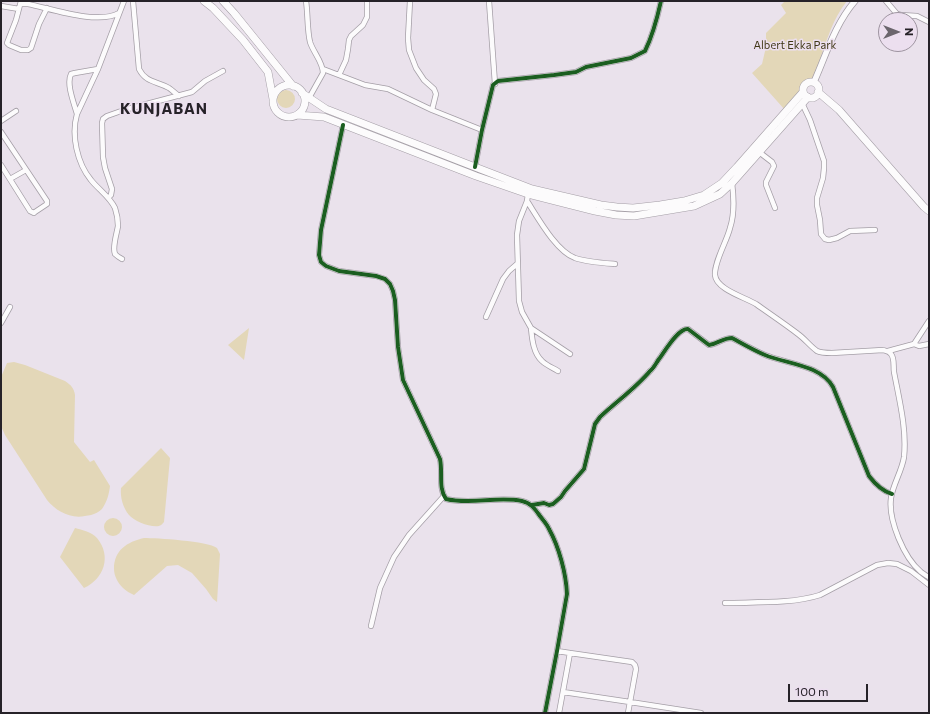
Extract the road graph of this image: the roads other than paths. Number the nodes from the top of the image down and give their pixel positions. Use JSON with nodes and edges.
{"nodes":[{"id":1,"x":124,"y":1,"type":"edge"},
{"id":2,"x":134,"y":1,"type":"edge"},
{"id":3,"x":204,"y":1,"type":"edge"},
{"id":4,"x":223,"y":1,"type":"edge"},
{"id":5,"x":306,"y":1,"type":"edge"},
{"id":6,"x":367,"y":1,"type":"edge"},
{"id":7,"x":410,"y":1,"type":"edge"},
{"id":8,"x":490,"y":1,"type":"edge"},
{"id":9,"x":661,"y":1,"type":"edge"},
{"id":10,"x":854,"y":1,"type":"edge"},
{"id":11,"x":886,"y":1,"type":"edge"},
{"id":12,"x":20,"y":5,"type":"edge"},
{"id":13,"x":1,"y":6,"type":"edge"},
{"id":14,"x":47,"y":8,"type":"junction"},
{"id":15,"x":119,"y":13,"type":"junction"},
{"id":16,"x":929,"y":22,"type":"edge"},
{"id":17,"x":98,"y":69,"type":"junction"},
{"id":18,"x":323,"y":70,"type":"junction"},
{"id":19,"x":223,"y":71,"type":"dead end"},
{"id":20,"x":339,"y":75,"type":"junction"},
{"id":21,"x":814,"y":82,"type":"junction"},
{"id":22,"x":494,"y":84,"type":"junction"},
{"id":23,"x":293,"y":86,"type":"junction"},
{"id":24,"x":818,"y":92,"type":"junction"},
{"id":25,"x":302,"y":93,"type":"junction"},
{"id":26,"x":806,"y":94,"type":"junction"},
{"id":27,"x":178,"y":96,"type":"junction"},
{"id":28,"x":309,"y":98,"type":"junction"},
{"id":29,"x":273,"y":99,"type":"junction"},
{"id":30,"x":802,"y":103,"type":"junction"},
{"id":31,"x":432,"y":110,"type":"junction"},
{"id":32,"x":16,"y":111,"type":"dead end"},
{"id":33,"x":77,"y":114,"type":"junction"},
{"id":34,"x":297,"y":115,"type":"junction"},
{"id":35,"x":1,"y":121,"type":"edge"},
{"id":36,"x":343,"y":125,"type":"junction"},
{"id":37,"x":482,"y":130,"type":"junction"},
{"id":38,"x":1,"y":132,"type":"edge"},
{"id":39,"x":759,"y":152,"type":"junction"},
{"id":40,"x":1,"y":165,"type":"edge"},
{"id":41,"x":475,"y":168,"type":"junction"},
{"id":42,"x":26,"y":170,"type":"junction"},
{"id":43,"x":10,"y":179,"type":"junction"},
{"id":44,"x":732,"y":183,"type":"junction"},
{"id":45,"x":108,"y":198,"type":"junction"},
{"id":46,"x":528,"y":198,"type":"junction"},
{"id":47,"x":775,"y":208,"type":"dead end"},
{"id":48,"x":929,"y":211,"type":"edge"},
{"id":49,"x":875,"y":230,"type":"dead end"},
{"id":50,"x":122,"y":259,"type":"dead end"},
{"id":51,"x":517,"y":264,"type":"junction"},
{"id":52,"x":615,"y":264,"type":"dead end"},
{"id":53,"x":10,"y":307,"type":"dead end"},
{"id":54,"x":486,"y":317,"type":"dead end"},
{"id":55,"x":929,"y":322,"type":"edge"},
{"id":56,"x":1,"y":323,"type":"edge"},
{"id":57,"x":530,"y":328,"type":"junction"},
{"id":58,"x":914,"y":344,"type":"junction"},
{"id":59,"x":929,"y":344,"type":"edge"},
{"id":60,"x":888,"y":351,"type":"junction"},
{"id":61,"x":570,"y":354,"type":"dead end"},
{"id":62,"x":558,"y":371,"type":"dead end"},
{"id":63,"x":892,"y":494,"type":"junction"},
{"id":64,"x":444,"y":496,"type":"junction"},
{"id":65,"x":532,"y":505,"type":"junction"},
{"id":66,"x":929,"y":577,"type":"edge"},
{"id":67,"x":929,"y":585,"type":"edge"},
{"id":68,"x":725,"y":603,"type":"dead end"},
{"id":69,"x":371,"y":626,"type":"dead end"},
{"id":70,"x":557,"y":651,"type":"junction"},
{"id":71,"x":570,"y":653,"type":"junction"},
{"id":72,"x":563,"y":692,"type":"junction"},
{"id":73,"x":630,"y":702,"type":"junction"},
{"id":74,"x":545,"y":713,"type":"edge"},
{"id":75,"x":559,"y":713,"type":"edge"},
{"id":76,"x":628,"y":713,"type":"edge"},
{"id":77,"x":701,"y":713,"type":"edge"}],
"edges":[{"from":1,"to":15,"type":"street"},
{"from":2,"to":27,"type":"street"},
{"from":3,"to":29,"type":"main road"},
{"from":4,"to":23,"type":"main road"},
{"from":5,"to":18,"type":"street"},
{"from":6,"to":20,"type":"street"},
{"from":7,"to":31,"type":"street"},
{"from":8,"to":22,"type":"street"},
{"from":9,"to":22,"type":"street"},
{"from":10,"to":21,"type":"street"},
{"from":11,"to":16,"type":"street"},
{"from":12,"to":13,"type":"street"},
{"from":12,"to":14,"type":"street"},
{"from":12,"to":14,"type":"street"},
{"from":14,"to":15,"type":"street"},
{"from":15,"to":17,"type":"street"},
{"from":17,"to":33,"type":"street"},
{"from":17,"to":33,"type":"street"},
{"from":18,"to":20,"type":"street"},
{"from":18,"to":28,"type":"street"},
{"from":19,"to":27,"type":"street"},
{"from":20,"to":31,"type":"street"},
{"from":21,"to":24,"type":"main road"},
{"from":21,"to":26,"type":"main road"},
{"from":22,"to":37,"type":"street"},
{"from":23,"to":25,"type":"main road"},
{"from":23,"to":29,"type":"main road"},
{"from":24,"to":26,"type":"main road"},
{"from":24,"to":48,"type":"main road"},
{"from":25,"to":28,"type":"main road"},
{"from":25,"to":34,"type":"main road"},
{"from":26,"to":30,"type":"main road"},
{"from":26,"to":41,"type":"main road"},
{"from":27,"to":45,"type":"street"},
{"from":28,"to":41,"type":"main road"},
{"from":29,"to":34,"type":"main road"},
{"from":30,"to":39,"type":"main road"},
{"from":30,"to":49,"type":"street"},
{"from":31,"to":37,"type":"street"},
{"from":32,"to":35,"type":"street"},
{"from":33,"to":45,"type":"street"},
{"from":34,"to":36,"type":"main road"},
{"from":36,"to":46,"type":"main road"},
{"from":36,"to":64,"type":"street"},
{"from":37,"to":41,"type":"street"},
{"from":38,"to":42,"type":"street"},
{"from":39,"to":44,"type":"main road"},
{"from":39,"to":47,"type":"street"},
{"from":40,"to":43,"type":"street"},
{"from":42,"to":43,"type":"street"},
{"from":42,"to":43,"type":"street"},
{"from":44,"to":46,"type":"main road"},
{"from":44,"to":60,"type":"street"},
{"from":45,"to":50,"type":"street"},
{"from":46,"to":51,"type":"street"},
{"from":46,"to":52,"type":"street"},
{"from":51,"to":54,"type":"street"},
{"from":51,"to":57,"type":"street"},
{"from":53,"to":56,"type":"street"},
{"from":55,"to":58,"type":"street"},
{"from":57,"to":61,"type":"street"},
{"from":57,"to":62,"type":"street"},
{"from":58,"to":59,"type":"street"},
{"from":58,"to":60,"type":"street"},
{"from":60,"to":63,"type":"street"},
{"from":63,"to":65,"type":"street"},
{"from":63,"to":66,"type":"street"},
{"from":64,"to":65,"type":"street"},
{"from":64,"to":69,"type":"street"},
{"from":65,"to":70,"type":"street"},
{"from":67,"to":68,"type":"street"},
{"from":70,"to":71,"type":"street"},
{"from":70,"to":74,"type":"street"},
{"from":71,"to":72,"type":"street"},
{"from":71,"to":73,"type":"street"},
{"from":72,"to":73,"type":"street"},
{"from":72,"to":75,"type":"street"},
{"from":73,"to":76,"type":"street"},
{"from":73,"to":77,"type":"street"}]}
